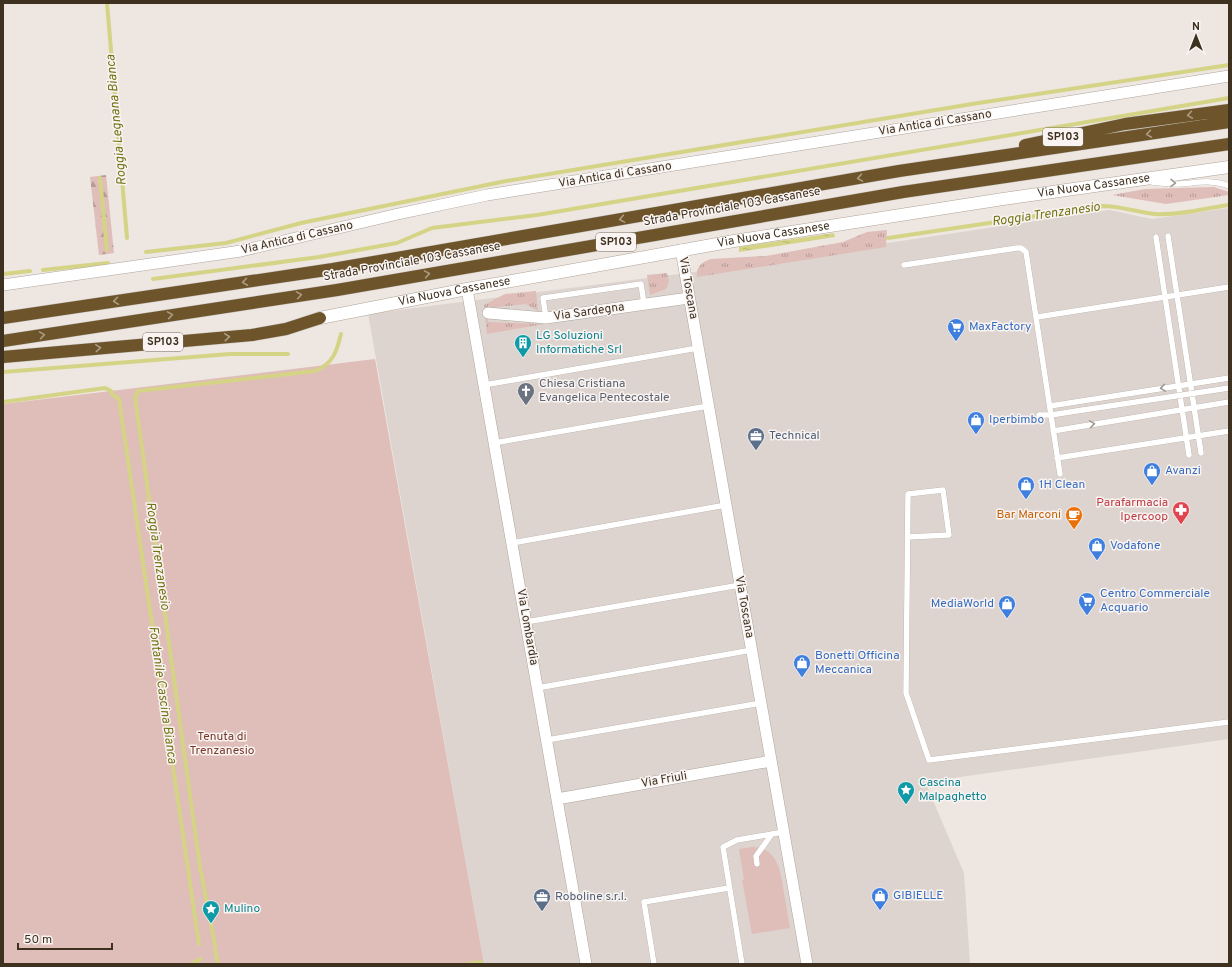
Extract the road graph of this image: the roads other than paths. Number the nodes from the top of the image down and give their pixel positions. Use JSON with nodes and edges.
{"nodes":[{"id":1,"x":1229,"y":76,"type":"edge"},
{"id":2,"x":1229,"y":110,"type":"edge"},
{"id":3,"x":1229,"y":122,"type":"edge"},
{"id":4,"x":1229,"y":144,"type":"edge"},
{"id":5,"x":1229,"y":167,"type":"edge"},
{"id":6,"x":899,"y":172,"type":"junction"},
{"id":7,"x":1134,"y":181,"type":"junction"},
{"id":8,"x":1229,"y":186,"type":"edge"},
{"id":9,"x":1168,"y":236,"type":"dead end"},
{"id":10,"x":1156,"y":238,"type":"dead end"},
{"id":11,"x":681,"y":250,"type":"junction"},
{"id":12,"x":904,"y":265,"type":"dead end"},
{"id":13,"x":3,"y":285,"type":"edge"},
{"id":14,"x":1229,"y":287,"type":"edge"},
{"id":15,"x":467,"y":289,"type":"junction"},
{"id":16,"x":1177,"y":295,"type":"junction"},
{"id":17,"x":1165,"y":297,"type":"junction"},
{"id":18,"x":689,"y":298,"type":"junction"},
{"id":19,"x":644,"y":304,"type":"junction"},
{"id":20,"x":488,"y":313,"type":"dead end"},
{"id":21,"x":1037,"y":317,"type":"junction"},
{"id":22,"x":3,"y":318,"type":"edge"},
{"id":23,"x":320,"y":318,"type":"joint"},
{"id":24,"x":546,"y":318,"type":"junction"},
{"id":25,"x":3,"y":340,"type":"edge"},
{"id":26,"x":698,"y":348,"type":"junction"},
{"id":27,"x":3,"y":356,"type":"edge"},
{"id":28,"x":1229,"y":378,"type":"edge"},
{"id":29,"x":1190,"y":384,"type":"junction"},
{"id":30,"x":484,"y":385,"type":"junction"},
{"id":31,"x":1178,"y":386,"type":"junction"},
{"id":32,"x":1229,"y":388,"type":"edge"},
{"id":33,"x":1229,"y":402,"type":"edge"},
{"id":34,"x":708,"y":406,"type":"junction"},
{"id":35,"x":1050,"y":406,"type":"junction"},
{"id":36,"x":1194,"y":408,"type":"junction"},
{"id":37,"x":1182,"y":410,"type":"junction"},
{"id":38,"x":1039,"y":415,"type":"dead end"},
{"id":39,"x":1051,"y":415,"type":"junction"},
{"id":40,"x":1054,"y":431,"type":"junction"},
{"id":41,"x":1229,"y":431,"type":"edge"},
{"id":42,"x":1198,"y":436,"type":"junction"},
{"id":43,"x":1186,"y":438,"type":"junction"},
{"id":44,"x":494,"y":443,"type":"junction"},
{"id":45,"x":1201,"y":453,"type":"dead end"},
{"id":46,"x":1189,"y":455,"type":"dead end"},
{"id":47,"x":1057,"y":458,"type":"junction"},
{"id":48,"x":1060,"y":474,"type":"dead end"},
{"id":49,"x":726,"y":505,"type":"junction"},
{"id":50,"x":908,"y":537,"type":"junction"},
{"id":51,"x":512,"y":543,"type":"junction"},
{"id":52,"x":740,"y":585,"type":"junction"},
{"id":53,"x":526,"y":622,"type":"junction"},
{"id":54,"x":752,"y":650,"type":"junction"},
{"id":55,"x":538,"y":688,"type":"junction"},
{"id":56,"x":761,"y":703,"type":"junction"},
{"id":57,"x":1229,"y":722,"type":"edge"},
{"id":58,"x":547,"y":740,"type":"junction"},
{"id":59,"x":771,"y":761,"type":"junction"},
{"id":60,"x":557,"y":799,"type":"junction"},
{"id":61,"x":784,"y":832,"type":"junction"},
{"id":62,"x":772,"y":834,"type":"junction"},
{"id":63,"x":757,"y":864,"type":"dead end"},
{"id":64,"x":729,"y":888,"type":"junction"},
{"id":65,"x":586,"y":964,"type":"edge"},
{"id":66,"x":654,"y":964,"type":"edge"},
{"id":67,"x":742,"y":964,"type":"edge"},
{"id":68,"x":807,"y":964,"type":"edge"}],
"edges":[{"from":1,"to":13,"type":"street","name":"Via Antica di Cassano"},
{"from":2,"to":6,"type":"highway","number":"SP103","one_way":true},
{"from":3,"to":6,"type":"highway","name":"Strada Provinciale 103 Cassanese","number":"SP103","one_way":true},
{"from":25,"to":4,"type":"highway","name":"Strada Provinciale 103 Cassanese","number":"SP103","one_way":true},
{"from":5,"to":7,"type":"street","name":"Via Nuova Cassanese"},
{"from":6,"to":22,"type":"highway","name":"Strada Provinciale 103 Cassanese","number":"SP103","one_way":true},
{"from":7,"to":8,"type":"lane","one_way":true},
{"from":7,"to":11,"type":"street","name":"Via Nuova Cassanese","number":"SP103"},
{"from":9,"to":16,"type":"lane"},
{"from":10,"to":17,"type":"lane"},
{"from":11,"to":15,"type":"street","name":"Via Nuova Cassanese","number":"SP103"},
{"from":11,"to":18,"type":"street","name":"Via Toscana"},
{"from":12,"to":21,"type":"lane"},
{"from":14,"to":16,"type":"lane"},
{"from":15,"to":23,"type":"street","name":"Via Nuova Cassanese","number":"SP103"},
{"from":15,"to":30,"type":"street","name":"Via Lombardia"},
{"from":16,"to":17,"type":"lane"},
{"from":16,"to":29,"type":"lane"},
{"from":17,"to":21,"type":"lane"},
{"from":17,"to":31,"type":"lane"},
{"from":18,"to":19,"type":"street","name":"Via Sardegna"},
{"from":18,"to":26,"type":"street","name":"Via Toscana"},
{"from":19,"to":24,"type":"street","name":"Via Sardegna"},
{"from":19,"to":24,"type":"lane"},
{"from":20,"to":24,"type":"street","name":"Via Sardegna"},
{"from":21,"to":35,"type":"lane"},
{"from":27,"to":23,"type":"highway","number":"SP103","one_way":true},
{"from":26,"to":30,"type":"lane"},
{"from":26,"to":34,"type":"street","name":"Via Toscana"},
{"from":28,"to":29,"type":"lane"},
{"from":29,"to":31,"type":"lane"},
{"from":29,"to":36,"type":"lane"},
{"from":30,"to":44,"type":"street","name":"Via Lombardia"},
{"from":31,"to":35,"type":"lane","one_way":true},
{"from":31,"to":37,"type":"lane"},
{"from":32,"to":39,"type":"lane","bridge":true},
{"from":33,"to":36,"type":"lane"},
{"from":34,"to":44,"type":"lane"},
{"from":34,"to":49,"type":"street","name":"Via Toscana"},
{"from":35,"to":39,"type":"lane"},
{"from":36,"to":37,"type":"lane"},
{"from":36,"to":42,"type":"lane"},
{"from":40,"to":37,"type":"lane","one_way":true},
{"from":37,"to":43,"type":"lane"},
{"from":38,"to":39,"type":"lane"},
{"from":39,"to":40,"type":"lane"},
{"from":40,"to":47,"type":"lane"},
{"from":41,"to":42,"type":"lane"},
{"from":42,"to":43,"type":"lane"},
{"from":42,"to":45,"type":"lane"},
{"from":43,"to":46,"type":"lane"},
{"from":43,"to":47,"type":"lane"},
{"from":44,"to":51,"type":"street","name":"Via Lombardia"},
{"from":47,"to":48,"type":"lane"},
{"from":49,"to":51,"type":"lane"},
{"from":49,"to":52,"type":"street","name":"Via Toscana"},
{"from":50,"to":50,"type":"lane"},
{"from":50,"to":57,"type":"lane"},
{"from":51,"to":53,"type":"street","name":"Via Lombardia"},
{"from":52,"to":53,"type":"lane"},
{"from":52,"to":54,"type":"street","name":"Via Toscana"},
{"from":53,"to":55,"type":"street","name":"Via Lombardia"},
{"from":54,"to":55,"type":"lane"},
{"from":54,"to":56,"type":"street","name":"Via Toscana"},
{"from":55,"to":58,"type":"street","name":"Via Lombardia"},
{"from":56,"to":58,"type":"lane"},
{"from":56,"to":59,"type":"street","name":"Via Toscana"},
{"from":58,"to":60,"type":"street","name":"Via Lombardia"},
{"from":59,"to":60,"type":"street","name":"Via Friuli"},
{"from":59,"to":61,"type":"street","name":"Via Toscana"},
{"from":60,"to":65,"type":"street","name":"Via Lombardia"},
{"from":61,"to":62,"type":"lane"},
{"from":61,"to":68,"type":"street","name":"Via Toscana"},
{"from":62,"to":63,"type":"lane"},
{"from":62,"to":64,"type":"lane"},
{"from":64,"to":66,"type":"lane"},
{"from":64,"to":67,"type":"lane"}]}
